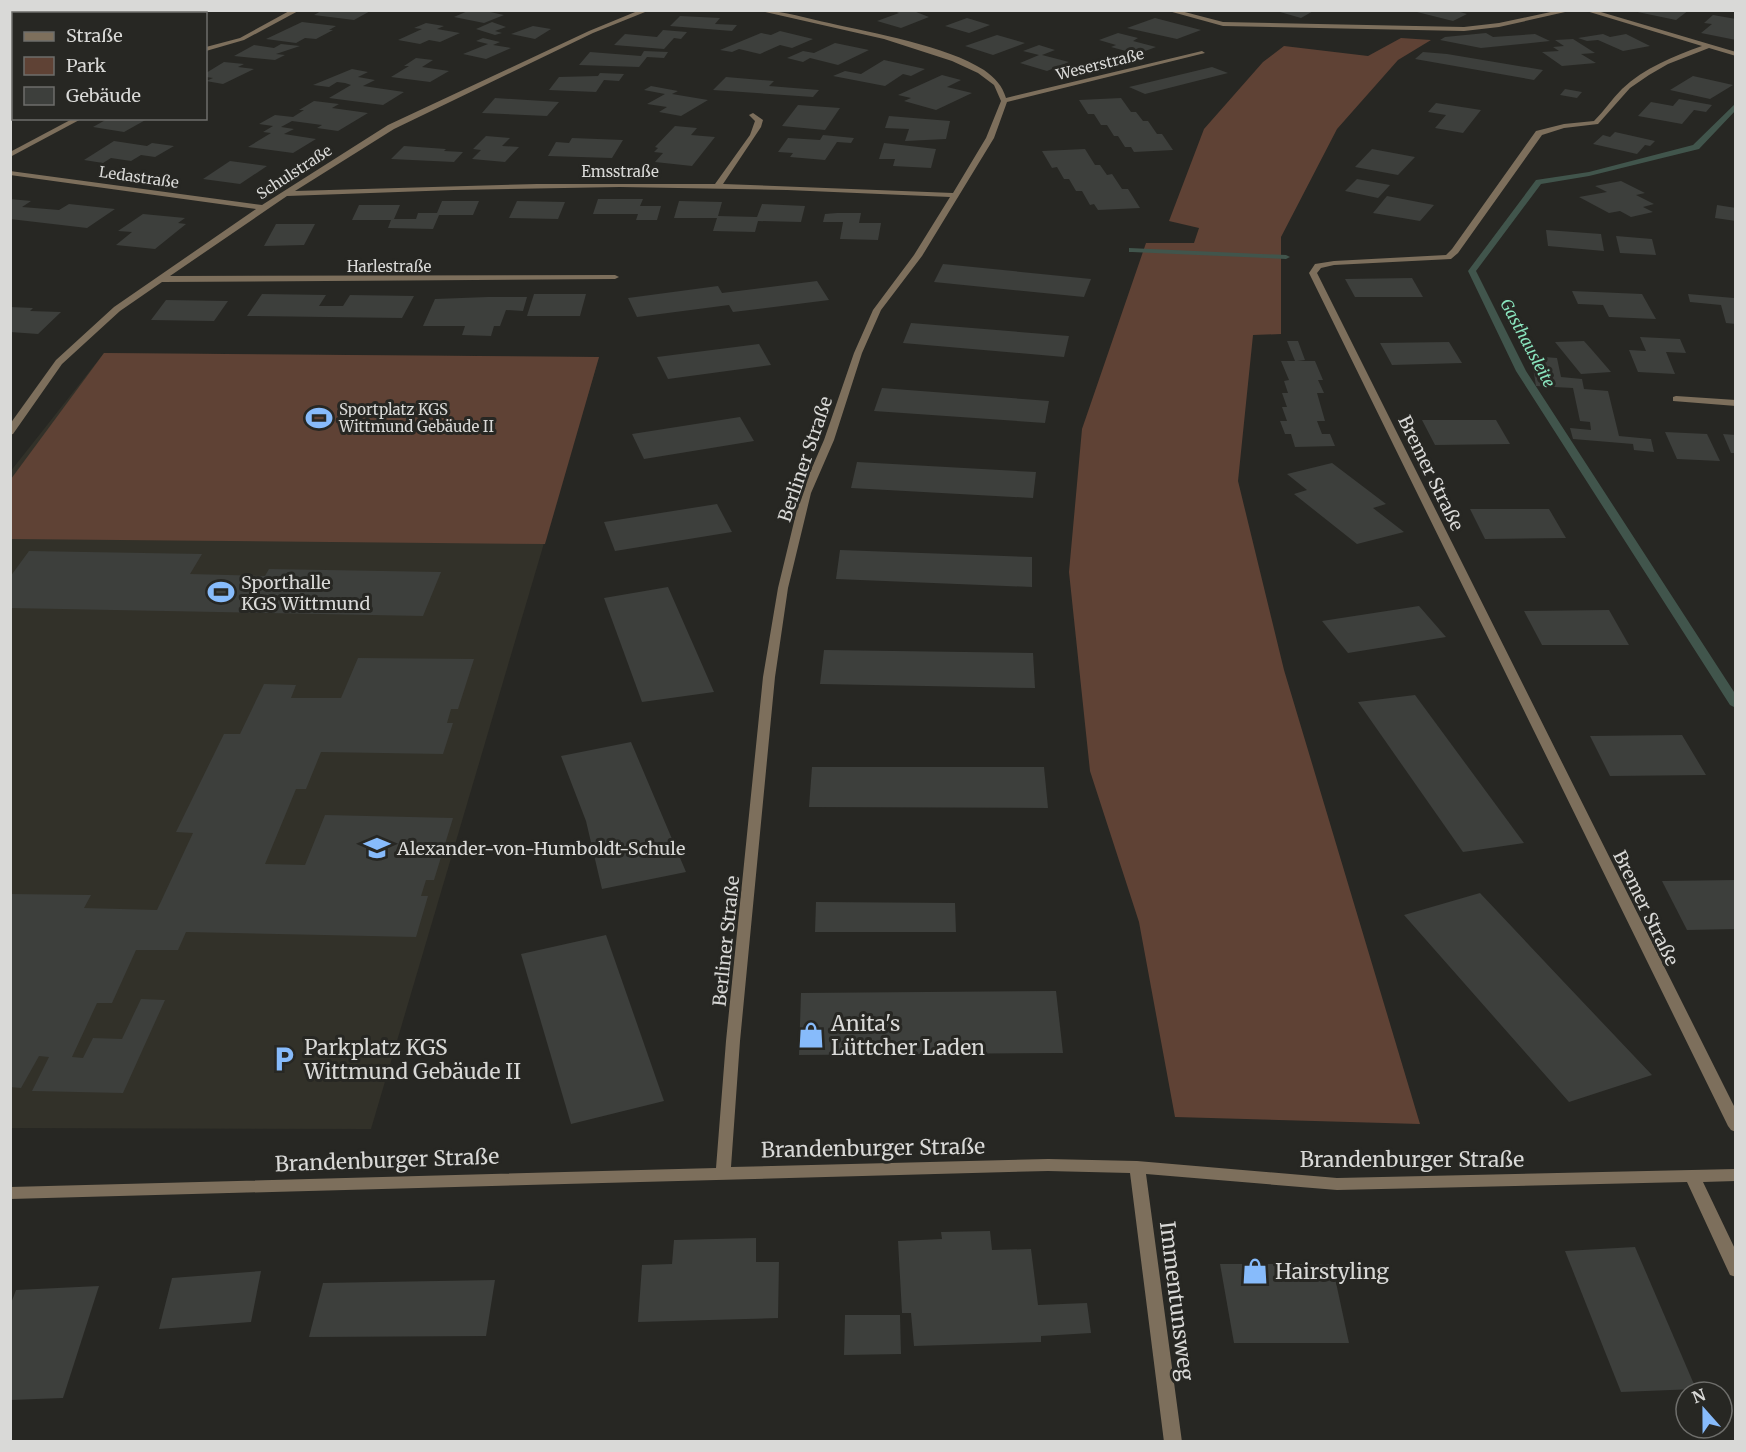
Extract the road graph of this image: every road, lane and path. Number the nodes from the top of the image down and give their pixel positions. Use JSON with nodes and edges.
{"nodes":[{"id":1,"x":297,"y":10,"type":"edge"},
{"id":2,"x":647,"y":10,"type":"edge"},
{"id":3,"x":759,"y":10,"type":"edge"},
{"id":4,"x":1168,"y":10,"type":"edge"},
{"id":5,"x":1571,"y":10,"type":"edge"},
{"id":6,"x":1586,"y":10,"type":"edge"},
{"id":7,"x":1708,"y":46,"type":"junction"},
{"id":8,"x":207,"y":49,"type":"edge"},
{"id":9,"x":1202,"y":53,"type":"dead end"},
{"id":10,"x":1736,"y":54,"type":"edge"},
{"id":11,"x":1004,"y":101,"type":"junction"},
{"id":12,"x":753,"y":115,"type":"dead end"},
{"id":13,"x":77,"y":120,"type":"edge"},
{"id":14,"x":10,"y":155,"type":"edge"},
{"id":15,"x":10,"y":173,"type":"edge"},
{"id":16,"x":718,"y":185,"type":"junction"},
{"id":17,"x":286,"y":194,"type":"junction"},
{"id":18,"x":954,"y":195,"type":"junction"},
{"id":19,"x":263,"y":208,"type":"junction"},
{"id":20,"x":615,"y":277,"type":"dead end"},
{"id":21,"x":162,"y":279,"type":"junction"},
{"id":22,"x":1676,"y":399,"type":"dead end"},
{"id":23,"x":1736,"y":403,"type":"edge"},
{"id":24,"x":10,"y":432,"type":"edge"},
{"id":25,"x":1736,"y":1126,"type":"edge"},
{"id":26,"x":1137,"y":1167,"type":"junction"},
{"id":27,"x":723,"y":1173,"type":"junction"},
{"id":28,"x":1736,"y":1175,"type":"edge"},
{"id":29,"x":1692,"y":1176,"type":"junction"},
{"id":30,"x":10,"y":1193,"type":"edge"},
{"id":31,"x":1736,"y":1270,"type":"edge"},
{"id":32,"x":1173,"y":1442,"type":"edge"}],
"edges":[{"from":1,"to":8,"type":"street"},
{"from":2,"to":17,"type":"street","name":"Schulstraße"},
{"from":3,"to":11,"type":"street"},
{"from":4,"to":5,"type":"street"},
{"from":6,"to":7,"type":"street"},
{"from":7,"to":10,"type":"street"},
{"from":7,"to":25,"type":"street","name":"Bremer Straße"},
{"from":9,"to":11,"type":"street","name":"Weserstraße"},
{"from":11,"to":18,"type":"street","name":"Berliner Straße"},
{"from":12,"to":16,"type":"street"},
{"from":13,"to":14,"type":"street"},
{"from":15,"to":19,"type":"street","name":"Ledastraße"},
{"from":16,"to":17,"type":"street","name":"Emsstraße"},
{"from":16,"to":18,"type":"street","name":"Emsstraße"},
{"from":17,"to":19,"type":"street","name":"Schulstraße"},
{"from":18,"to":27,"type":"street","name":"Berliner Straße"},
{"from":19,"to":21,"type":"street","name":"Schulstraße"},
{"from":20,"to":21,"type":"street","name":"Harlestraße"},
{"from":21,"to":24,"type":"street","name":"Schulstraße"},
{"from":22,"to":23,"type":"street"},
{"from":26,"to":27,"type":"street","name":"Brandenburger Straße"},
{"from":26,"to":29,"type":"street","name":"Brandenburger Straße"},
{"from":26,"to":32,"type":"street","name":"Immentunsweg"},
{"from":27,"to":30,"type":"street","name":"Brandenburger Straße"},
{"from":28,"to":29,"type":"street","name":"Brandenburger Straße"},
{"from":29,"to":31,"type":"street"}]}
